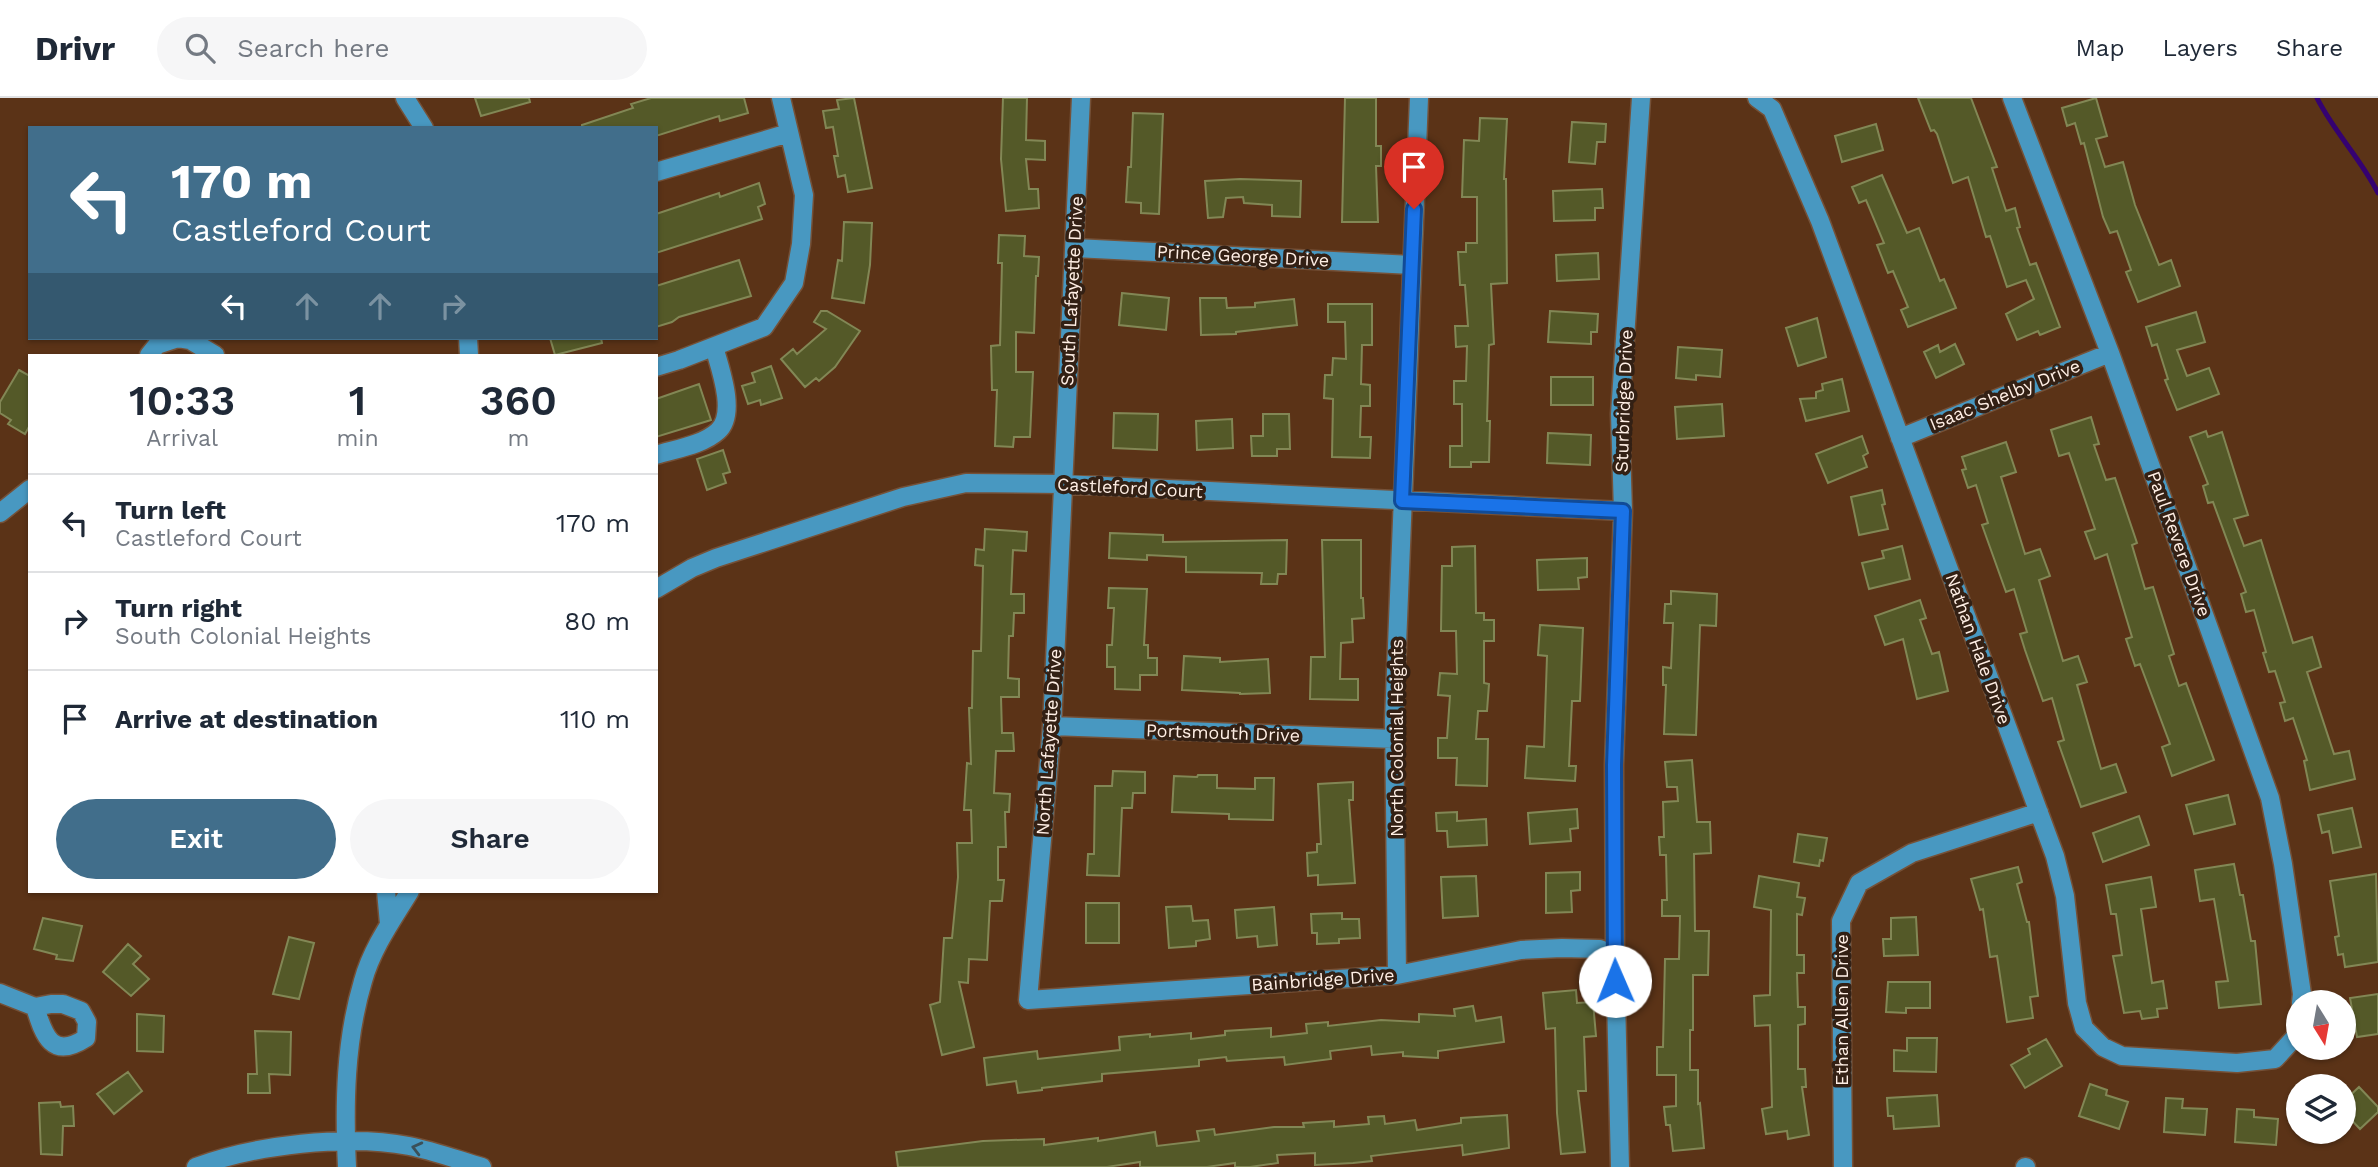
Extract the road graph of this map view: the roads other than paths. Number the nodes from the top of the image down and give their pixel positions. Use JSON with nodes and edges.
{"nodes":[{"id":1,"x":405,"y":98,"type":"edge"},
{"id":2,"x":781,"y":98,"type":"edge"},
{"id":3,"x":1081,"y":98,"type":"edge"},
{"id":4,"x":1419,"y":98,"type":"edge"},
{"id":5,"x":1640,"y":98,"type":"edge"},
{"id":6,"x":1757,"y":98,"type":"edge"},
{"id":7,"x":2012,"y":98,"type":"edge"},
{"id":8,"x":423,"y":126,"type":"edge"},
{"id":9,"x":789,"y":133,"type":"junction"},
{"id":10,"x":658,"y":171,"type":"edge"},
{"id":11,"x":1074,"y":248,"type":"junction"},
{"id":12,"x":1412,"y":265,"type":"junction"},
{"id":13,"x":170,"y":340,"type":"edge"},
{"id":14,"x":190,"y":340,"type":"edge"},
{"id":15,"x":151,"y":346,"type":"edge"},
{"id":16,"x":714,"y":346,"type":"junction"},
{"id":17,"x":2110,"y":352,"type":"junction"},
{"id":18,"x":214,"y":354,"type":"edge"},
{"id":19,"x":658,"y":366,"type":"edge"},
{"id":20,"x":1900,"y":438,"type":"junction"},
{"id":21,"x":658,"y":454,"type":"edge"},
{"id":22,"x":1063,"y":484,"type":"junction"},
{"id":23,"x":28,"y":491,"type":"edge"},
{"id":24,"x":1402,"y":501,"type":"junction"},
{"id":25,"x":1623,"y":511,"type":"junction"},
{"id":26,"x":0,"y":513,"type":"edge"},
{"id":27,"x":658,"y":588,"type":"edge"},
{"id":28,"x":1052,"y":726,"type":"junction"},
{"id":29,"x":1394,"y":739,"type":"junction"},
{"id":30,"x":2039,"y":813,"type":"junction"},
{"id":31,"x":386,"y":893,"type":"edge"},
{"id":32,"x":409,"y":893,"type":"edge"},
{"id":33,"x":389,"y":924,"type":"junction"},
{"id":34,"x":1615,"y":955,"type":"junction"},
{"id":35,"x":1397,"y":975,"type":"junction"},
{"id":36,"x":2301,"y":990,"type":"edge"},
{"id":37,"x":0,"y":993,"type":"edge"},
{"id":38,"x":1028,"y":1000,"type":"joint"},
{"id":39,"x":35,"y":1007,"type":"dead end"},
{"id":40,"x":2286,"y":1047,"type":"edge"},
{"id":41,"x":346,"y":1142,"type":"junction"},
{"id":42,"x":196,"y":1167,"type":"edge"},
{"id":43,"x":347,"y":1167,"type":"edge"},
{"id":44,"x":482,"y":1167,"type":"edge"},
{"id":45,"x":1620,"y":1167,"type":"edge"},
{"id":46,"x":1843,"y":1167,"type":"edge"}],
"edges":[{"from":1,"to":8,"type":"street"},
{"from":2,"to":9,"type":"street"},
{"from":3,"to":11,"type":"street","name":"South Lafayette Drive"},
{"from":4,"to":12,"type":"street","name":"North Colonial Heights"},
{"from":5,"to":25,"type":"street","name":"Sturbridge Drive"},
{"from":6,"to":20,"type":"street","name":"Nathan Hale Drive"},
{"from":7,"to":17,"type":"street","name":"Paul Revere Drive"},
{"from":9,"to":10,"type":"street"},
{"from":9,"to":16,"type":"street"},
{"from":11,"to":12,"type":"street","name":"Prince George Drive"},
{"from":11,"to":22,"type":"street","name":"South Lafayette Drive"},
{"from":12,"to":24,"type":"street","name":"North Colonial Heights"},
{"from":13,"to":15,"type":"street"},
{"from":14,"to":18,"type":"street"},
{"from":16,"to":19,"type":"street"},
{"from":16,"to":21,"type":"street"},
{"from":17,"to":20,"type":"street","name":"Isaac Shelby Drive"},
{"from":17,"to":36,"type":"street","name":"Paul Revere Drive"},
{"from":20,"to":30,"type":"street","name":"Nathan Hale Drive"},
{"from":22,"to":24,"type":"street","name":"Castleford Court"},
{"from":22,"to":27,"type":"street","name":"Castleford Court"},
{"from":22,"to":28,"type":"street","name":"North Lafayette Drive"},
{"from":23,"to":26,"type":"street"},
{"from":24,"to":25,"type":"street","name":"Castleford Court"},
{"from":24,"to":29,"type":"street","name":"North Colonial Heights"},
{"from":25,"to":34,"type":"street","name":"Sturbridge Drive"},
{"from":28,"to":29,"type":"street","name":"Portsmouth Drive"},
{"from":28,"to":38,"type":"street","name":"North Lafayette Drive"},
{"from":29,"to":35,"type":"street","name":"North Colonial Heights"},
{"from":30,"to":40,"type":"street","name":"Nathan Hale Drive"},
{"from":30,"to":46,"type":"street","name":"Ethan Allen Drive"},
{"from":31,"to":33,"type":"street"},
{"from":32,"to":33,"type":"street"},
{"from":33,"to":41,"type":"street"},
{"from":34,"to":35,"type":"street","name":"Bainbridge Drive"},
{"from":34,"to":45,"type":"street","name":"Sturbridge Drive"},
{"from":35,"to":38,"type":"street","name":"Bainbridge Drive"},
{"from":37,"to":39,"type":"street"},
{"from":41,"to":42,"type":"street"},
{"from":41,"to":43,"type":"street"},
{"from":44,"to":41,"type":"street","one_way":true}]}
